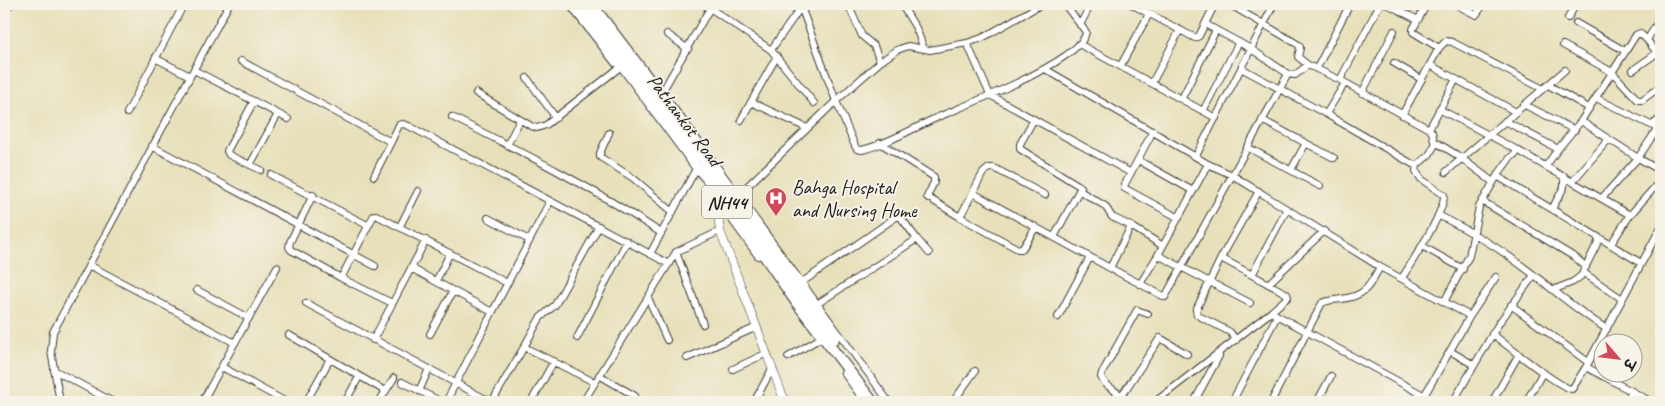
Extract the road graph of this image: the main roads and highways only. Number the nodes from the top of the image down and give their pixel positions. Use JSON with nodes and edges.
{"nodes":[{"id":1,"x":576,"y":4,"type":"edge"},
{"id":2,"x":586,"y":4,"type":"edge"},
{"id":3,"x":731,"y":201,"type":"junction"},
{"id":4,"x":873,"y":402,"type":"edge"},
{"id":5,"x":881,"y":402,"type":"edge"}],
"edges":[{"from":1,"to":3,"type":"highway","name":"Pathankot Road","number":"NH44"},
{"from":2,"to":3,"type":"highway","number":"NH44"},
{"from":3,"to":4,"type":"highway","name":"Pathankot Road","number":"NH44"},
{"from":3,"to":5,"type":"highway","number":"NH44"}]}
